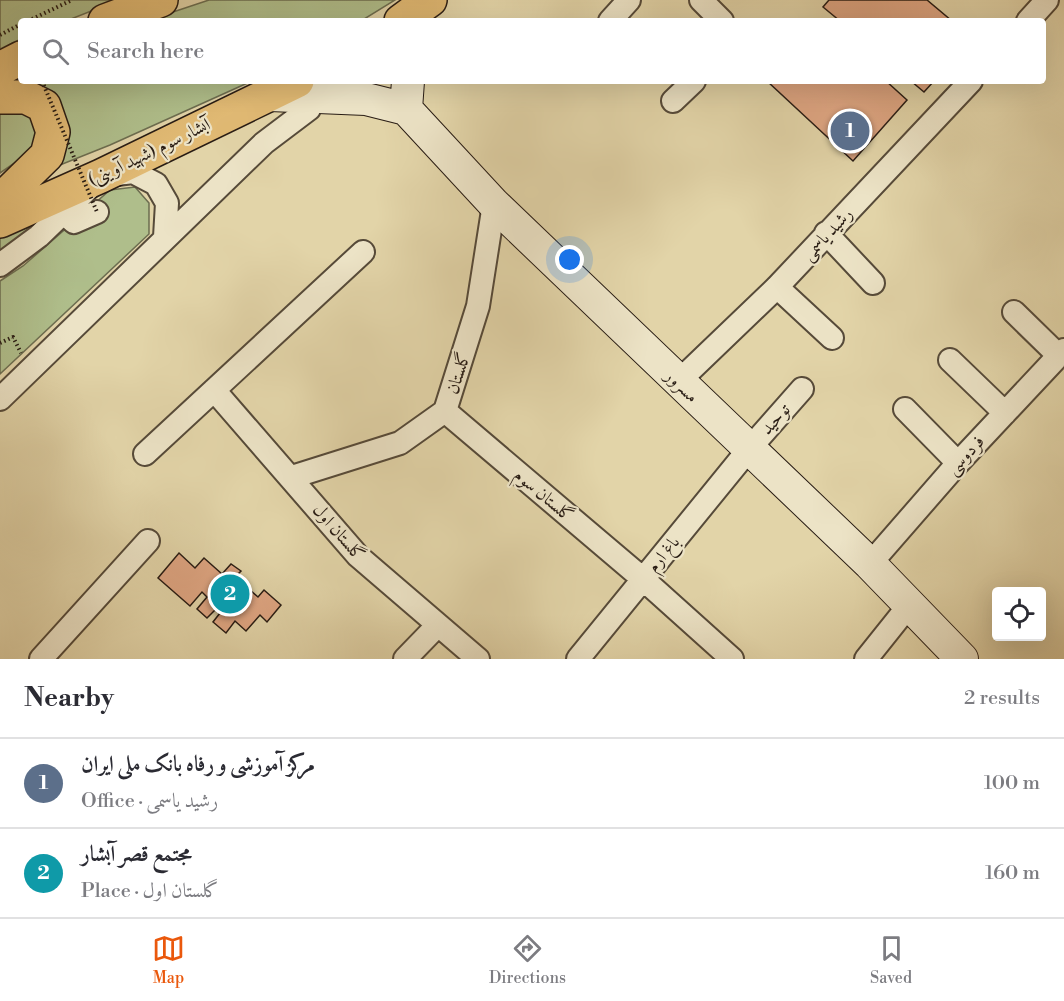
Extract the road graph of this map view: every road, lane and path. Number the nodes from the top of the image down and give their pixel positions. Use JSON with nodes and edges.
{"nodes":[{"id":1,"x":72,"y":0,"type":"edge"},
{"id":2,"x":161,"y":0,"type":"edge"},
{"id":3,"x":431,"y":0,"type":"edge"},
{"id":4,"x":629,"y":0,"type":"edge"},
{"id":5,"x":701,"y":0,"type":"edge"},
{"id":6,"x":1047,"y":0,"type":"edge"},
{"id":7,"x":34,"y":18,"type":"edge"},
{"id":8,"x":113,"y":18,"type":"edge"},
{"id":9,"x":405,"y":18,"type":"edge"},
{"id":10,"x":423,"y":18,"type":"edge"},
{"id":11,"x":613,"y":18,"type":"edge"},
{"id":12,"x":719,"y":18,"type":"edge"},
{"id":13,"x":1031,"y":18,"type":"edge"},
{"id":14,"x":18,"y":26,"type":"edge"},
{"id":15,"x":0,"y":34,"type":"edge"},
{"id":16,"x":18,"y":60,"type":"edge"},
{"id":17,"x":0,"y":69,"type":"edge"},
{"id":18,"x":43,"y":84,"type":"edge"},
{"id":19,"x":691,"y":84,"type":"edge"},
{"id":20,"x":968,"y":84,"type":"edge"},
{"id":21,"x":292,"y":95,"type":"edge"},
{"id":22,"x":407,"y":95,"type":"edge"},
{"id":23,"x":0,"y":97,"type":"edge"},
{"id":24,"x":673,"y":101,"type":"dead end"},
{"id":25,"x":101,"y":176,"type":"junction"},
{"id":26,"x":0,"y":201,"type":"edge"},
{"id":27,"x":494,"y":204,"type":"junction"},
{"id":28,"x":97,"y":212,"type":"joint"},
{"id":29,"x":64,"y":213,"type":"junction"},
{"id":30,"x":0,"y":221,"type":"edge"},
{"id":31,"x":826,"y":233,"type":"junction"},
{"id":32,"x":165,"y":237,"type":"junction"},
{"id":33,"x":363,"y":252,"type":"dead end"},
{"id":34,"x":0,"y":265,"type":"edge"},
{"id":35,"x":873,"y":282,"type":"dead end"},
{"id":36,"x":777,"y":287,"type":"junction"},
{"id":37,"x":1014,"y":312,"type":"dead end"},
{"id":38,"x":832,"y":338,"type":"dead end"},
{"id":39,"x":0,"y":343,"type":"edge"},
{"id":40,"x":1061,"y":353,"type":"edge"},
{"id":41,"x":950,"y":360,"type":"dead end"},
{"id":42,"x":29,"y":370,"type":"junction"},
{"id":43,"x":678,"y":382,"type":"junction"},
{"id":44,"x":802,"y":389,"type":"dead end"},
{"id":45,"x":214,"y":390,"type":"junction"},
{"id":46,"x":0,"y":399,"type":"edge"},
{"id":47,"x":905,"y":409,"type":"dead end"},
{"id":48,"x":445,"y":411,"type":"junction"},
{"id":49,"x":1005,"y":413,"type":"junction"},
{"id":50,"x":749,"y":449,"type":"junction"},
{"id":51,"x":146,"y":454,"type":"dead end"},
{"id":52,"x":958,"y":463,"type":"junction"},
{"id":53,"x":292,"y":477,"type":"junction"},
{"id":54,"x":148,"y":541,"type":"dead end"},
{"id":55,"x":870,"y":564,"type":"junction"},
{"id":56,"x":643,"y":579,"type":"junction"},
{"id":57,"x":910,"y":604,"type":"junction"},
{"id":58,"x":437,"y":626,"type":"junction"},
{"id":59,"x":41,"y":659,"type":"edge"},
{"id":60,"x":405,"y":659,"type":"edge"},
{"id":61,"x":478,"y":659,"type":"edge"},
{"id":62,"x":578,"y":659,"type":"edge"},
{"id":63,"x":732,"y":659,"type":"edge"},
{"id":64,"x":866,"y":659,"type":"edge"},
{"id":65,"x":962,"y":659,"type":"edge"}],
"edges":[{"from":1,"to":7,"type":"path"},
{"from":2,"to":8,"type":"main road"},
{"from":3,"to":9,"type":"main road"},
{"from":3,"to":10,"type":"street"},
{"from":4,"to":11,"type":"street"},
{"from":5,"to":12,"type":"street"},
{"from":6,"to":13,"type":"street"},
{"from":14,"to":15,"type":"path"},
{"from":16,"to":17,"type":"main road"},
{"from":18,"to":28,"type":"path","bridge":true},
{"from":19,"to":24,"type":"street"},
{"from":20,"to":31,"type":"street","name":"رشید یاسمی"},
{"from":21,"to":22,"type":"street"},
{"from":21,"to":25,"type":"main road","name":"آبشار سوم (شهید آوینی)"},
{"from":21,"to":32,"type":"street"},
{"from":22,"to":27,"type":"street","name":"مسرور"},
{"from":23,"to":26,"type":"main road"},
{"from":25,"to":29,"type":"street"},
{"from":25,"to":30,"type":"main road","name":"آبشار سوم (شهید آوینی)"},
{"from":25,"to":32,"type":"street"},
{"from":27,"to":43,"type":"street","name":"مسرور"},
{"from":27,"to":48,"type":"street","name":"گلستان"},
{"from":28,"to":29,"type":"street"},
{"from":29,"to":34,"type":"street"},
{"from":31,"to":35,"type":"street"},
{"from":31,"to":36,"type":"street","name":"رشید یاسمی"},
{"from":32,"to":42,"type":"street"},
{"from":33,"to":45,"type":"street"},
{"from":36,"to":38,"type":"street"},
{"from":36,"to":43,"type":"street","name":"رشید یاسمی"},
{"from":37,"to":40,"type":"street"},
{"from":39,"to":42,"type":"path"},
{"from":40,"to":49,"type":"street","name":"فردوسی"},
{"from":41,"to":49,"type":"street"},
{"from":42,"to":46,"type":"street"},
{"from":43,"to":50,"type":"street","name":"مسرور"},
{"from":44,"to":50,"type":"street","name":"توحید"},
{"from":45,"to":51,"type":"street"},
{"from":45,"to":53,"type":"street","name":"گلستان اول"},
{"from":47,"to":52,"type":"street"},
{"from":48,"to":53,"type":"street","name":"گلستان"},
{"from":48,"to":56,"type":"street","name":"گلستان سوم"},
{"from":49,"to":52,"type":"street","name":"فردوسی"},
{"from":50,"to":55,"type":"street","name":"مسرور"},
{"from":50,"to":56,"type":"street","name":"باغ ارم"},
{"from":52,"to":55,"type":"street","name":"فردوسی"},
{"from":53,"to":58,"type":"street","name":"گلستان اول"},
{"from":54,"to":59,"type":"street"},
{"from":55,"to":57,"type":"street","name":"مسرور"},
{"from":56,"to":62,"type":"street","name":"باغ ارم"},
{"from":56,"to":63,"type":"street","name":"گلستان سوم"},
{"from":57,"to":64,"type":"street"},
{"from":57,"to":65,"type":"street","name":"مسرور"},
{"from":58,"to":60,"type":"street"},
{"from":58,"to":61,"type":"street","name":"گلستان اول"}]}
